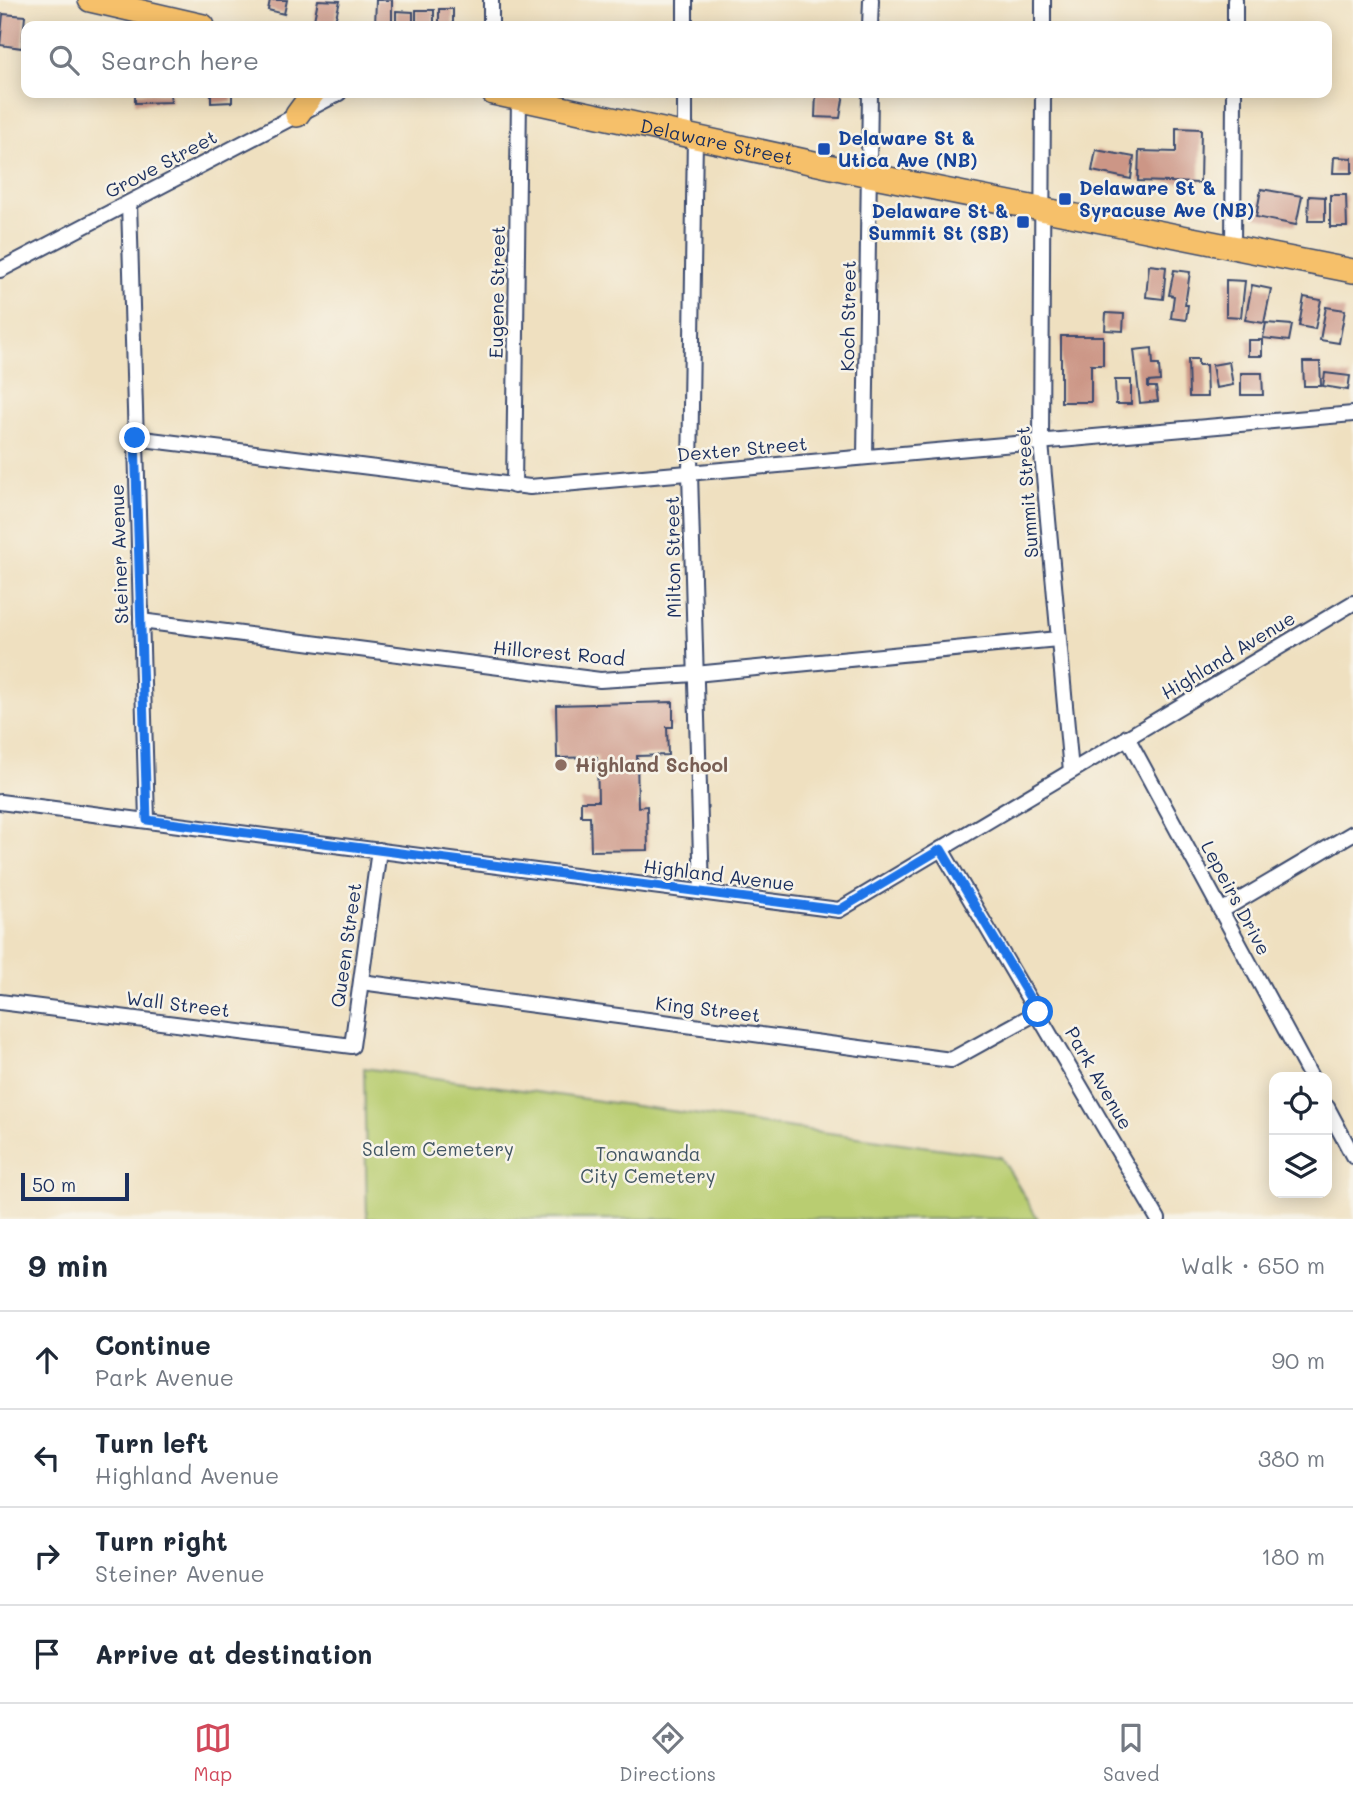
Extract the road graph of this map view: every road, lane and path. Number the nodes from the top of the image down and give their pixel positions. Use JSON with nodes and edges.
{"nodes":[{"id":1,"x":491,"y":0,"type":"edge"},
{"id":2,"x":685,"y":0,"type":"edge"},
{"id":3,"x":871,"y":0,"type":"edge"},
{"id":4,"x":1043,"y":0,"type":"edge"},
{"id":5,"x":1235,"y":0,"type":"edge"},
{"id":6,"x":95,"y":1,"type":"edge"},
{"id":7,"x":181,"y":21,"type":"edge"},
{"id":8,"x":491,"y":21,"type":"edge"},
{"id":9,"x":685,"y":21,"type":"edge"},
{"id":10,"x":870,"y":21,"type":"edge"},
{"id":11,"x":1043,"y":21,"type":"edge"},
{"id":12,"x":1235,"y":21,"type":"edge"},
{"id":13,"x":309,"y":98,"type":"edge"},
{"id":14,"x":329,"y":98,"type":"edge"},
{"id":15,"x":519,"y":98,"type":"joint"},
{"id":16,"x":686,"y":98,"type":"edge"},
{"id":17,"x":870,"y":98,"type":"edge"},
{"id":18,"x":1042,"y":98,"type":"edge"},
{"id":19,"x":1234,"y":98,"type":"edge"},
{"id":20,"x":297,"y":115,"type":"junction"},
{"id":21,"x":690,"y":136,"type":"junction"},
{"id":22,"x":869,"y":175,"type":"junction"},
{"id":23,"x":129,"y":203,"type":"junction"},
{"id":24,"x":1042,"y":210,"type":"junction"},
{"id":25,"x":1233,"y":248,"type":"junction"},
{"id":26,"x":0,"y":270,"type":"edge"},
{"id":27,"x":1353,"y":271,"type":"edge"},
{"id":28,"x":1353,"y":414,"type":"edge"},
{"id":29,"x":135,"y":438,"type":"junction"},
{"id":30,"x":1041,"y":443,"type":"junction"},
{"id":31,"x":866,"y":457,"type":"junction"},
{"id":32,"x":690,"y":473,"type":"junction"},
{"id":33,"x":514,"y":486,"type":"junction"},
{"id":34,"x":1353,"y":603,"type":"edge"},
{"id":35,"x":141,"y":621,"type":"junction"},
{"id":36,"x":1058,"y":639,"type":"junction"},
{"id":37,"x":695,"y":674,"type":"junction"},
{"id":38,"x":1127,"y":737,"type":"junction"},
{"id":39,"x":1071,"y":771,"type":"junction"},
{"id":40,"x":0,"y":802,"type":"edge"},
{"id":41,"x":147,"y":820,"type":"junction"},
{"id":42,"x":1353,"y":832,"type":"edge"},
{"id":43,"x":941,"y":849,"type":"junction"},
{"id":44,"x":379,"y":850,"type":"junction"},
{"id":45,"x":702,"y":892,"type":"junction"},
{"id":46,"x":1221,"y":911,"type":"junction"},
{"id":47,"x":361,"y":982,"type":"junction"},
{"id":48,"x":0,"y":1002,"type":"edge"},
{"id":49,"x":1038,"y":1012,"type":"junction"},
{"id":50,"x":352,"y":1046,"type":"joint"},
{"id":51,"x":1308,"y":1072,"type":"edge"},
{"id":52,"x":1332,"y":1116,"type":"edge"},
{"id":53,"x":1353,"y":1156,"type":"edge"},
{"id":54,"x":1158,"y":1219,"type":"edge"}],
"edges":[{"from":1,"to":8,"type":"street"},
{"from":2,"to":9,"type":"street"},
{"from":3,"to":10,"type":"street"},
{"from":4,"to":11,"type":"street"},
{"from":5,"to":12,"type":"street"},
{"from":6,"to":7,"type":"main road"},
{"from":13,"to":20,"type":"main road"},
{"from":14,"to":20,"type":"street","name":"Grove Street"},
{"from":15,"to":21,"type":"main road","name":"Delaware Street"},
{"from":15,"to":33,"type":"street","name":"Eugene Street"},
{"from":16,"to":21,"type":"street","name":"Milton Street"},
{"from":17,"to":22,"type":"street","name":"Koch Street"},
{"from":18,"to":24,"type":"street","name":"Summit Street"},
{"from":19,"to":25,"type":"street"},
{"from":20,"to":23,"type":"street","name":"Grove Street"},
{"from":21,"to":22,"type":"main road","name":"Delaware Street"},
{"from":21,"to":32,"type":"street","name":"Milton Street"},
{"from":22,"to":24,"type":"main road","name":"Delaware Street"},
{"from":22,"to":31,"type":"street","name":"Koch Street"},
{"from":23,"to":26,"type":"street","name":"Grove Street"},
{"from":23,"to":29,"type":"street","name":"Steiner Avenue"},
{"from":24,"to":25,"type":"main road","name":"Delaware Street"},
{"from":24,"to":30,"type":"street","name":"Summit Street"},
{"from":25,"to":27,"type":"main road","name":"Delaware Street"},
{"from":28,"to":30,"type":"street","name":"Dexter Street"},
{"from":29,"to":33,"type":"street","name":"Dexter Street"},
{"from":29,"to":35,"type":"street","name":"Steiner Avenue"},
{"from":30,"to":31,"type":"street","name":"Dexter Street"},
{"from":30,"to":36,"type":"street","name":"Summit Street"},
{"from":31,"to":32,"type":"street","name":"Dexter Street"},
{"from":32,"to":33,"type":"street","name":"Dexter Street"},
{"from":32,"to":37,"type":"street","name":"Milton Street"},
{"from":34,"to":38,"type":"street","name":"Highland Avenue"},
{"from":35,"to":37,"type":"street","name":"Hillcrest Road"},
{"from":35,"to":41,"type":"street","name":"Steiner Avenue"},
{"from":36,"to":37,"type":"street","name":"Hillcrest Road"},
{"from":36,"to":39,"type":"street","name":"Summit Street"},
{"from":37,"to":45,"type":"street","name":"Milton Street"},
{"from":38,"to":39,"type":"street","name":"Highland Avenue"},
{"from":38,"to":46,"type":"street","name":"Lepeirs Drive"},
{"from":39,"to":43,"type":"street","name":"Highland Avenue"},
{"from":40,"to":41,"type":"street","name":"Highland Avenue"},
{"from":41,"to":44,"type":"street","name":"Highland Avenue"},
{"from":42,"to":46,"type":"street"},
{"from":43,"to":45,"type":"street","name":"Highland Avenue"},
{"from":43,"to":49,"type":"street","name":"Park Avenue"},
{"from":44,"to":45,"type":"street","name":"Highland Avenue"},
{"from":44,"to":47,"type":"street","name":"Queen Street"},
{"from":46,"to":51,"type":"street","name":"Lepeirs Drive"},
{"from":47,"to":49,"type":"street","name":"King Street"},
{"from":47,"to":50,"type":"street","name":"Queen Street"},
{"from":48,"to":50,"type":"street","name":"Wall Street"},
{"from":49,"to":54,"type":"street","name":"Park Avenue"},
{"from":52,"to":53,"type":"street"}]}
